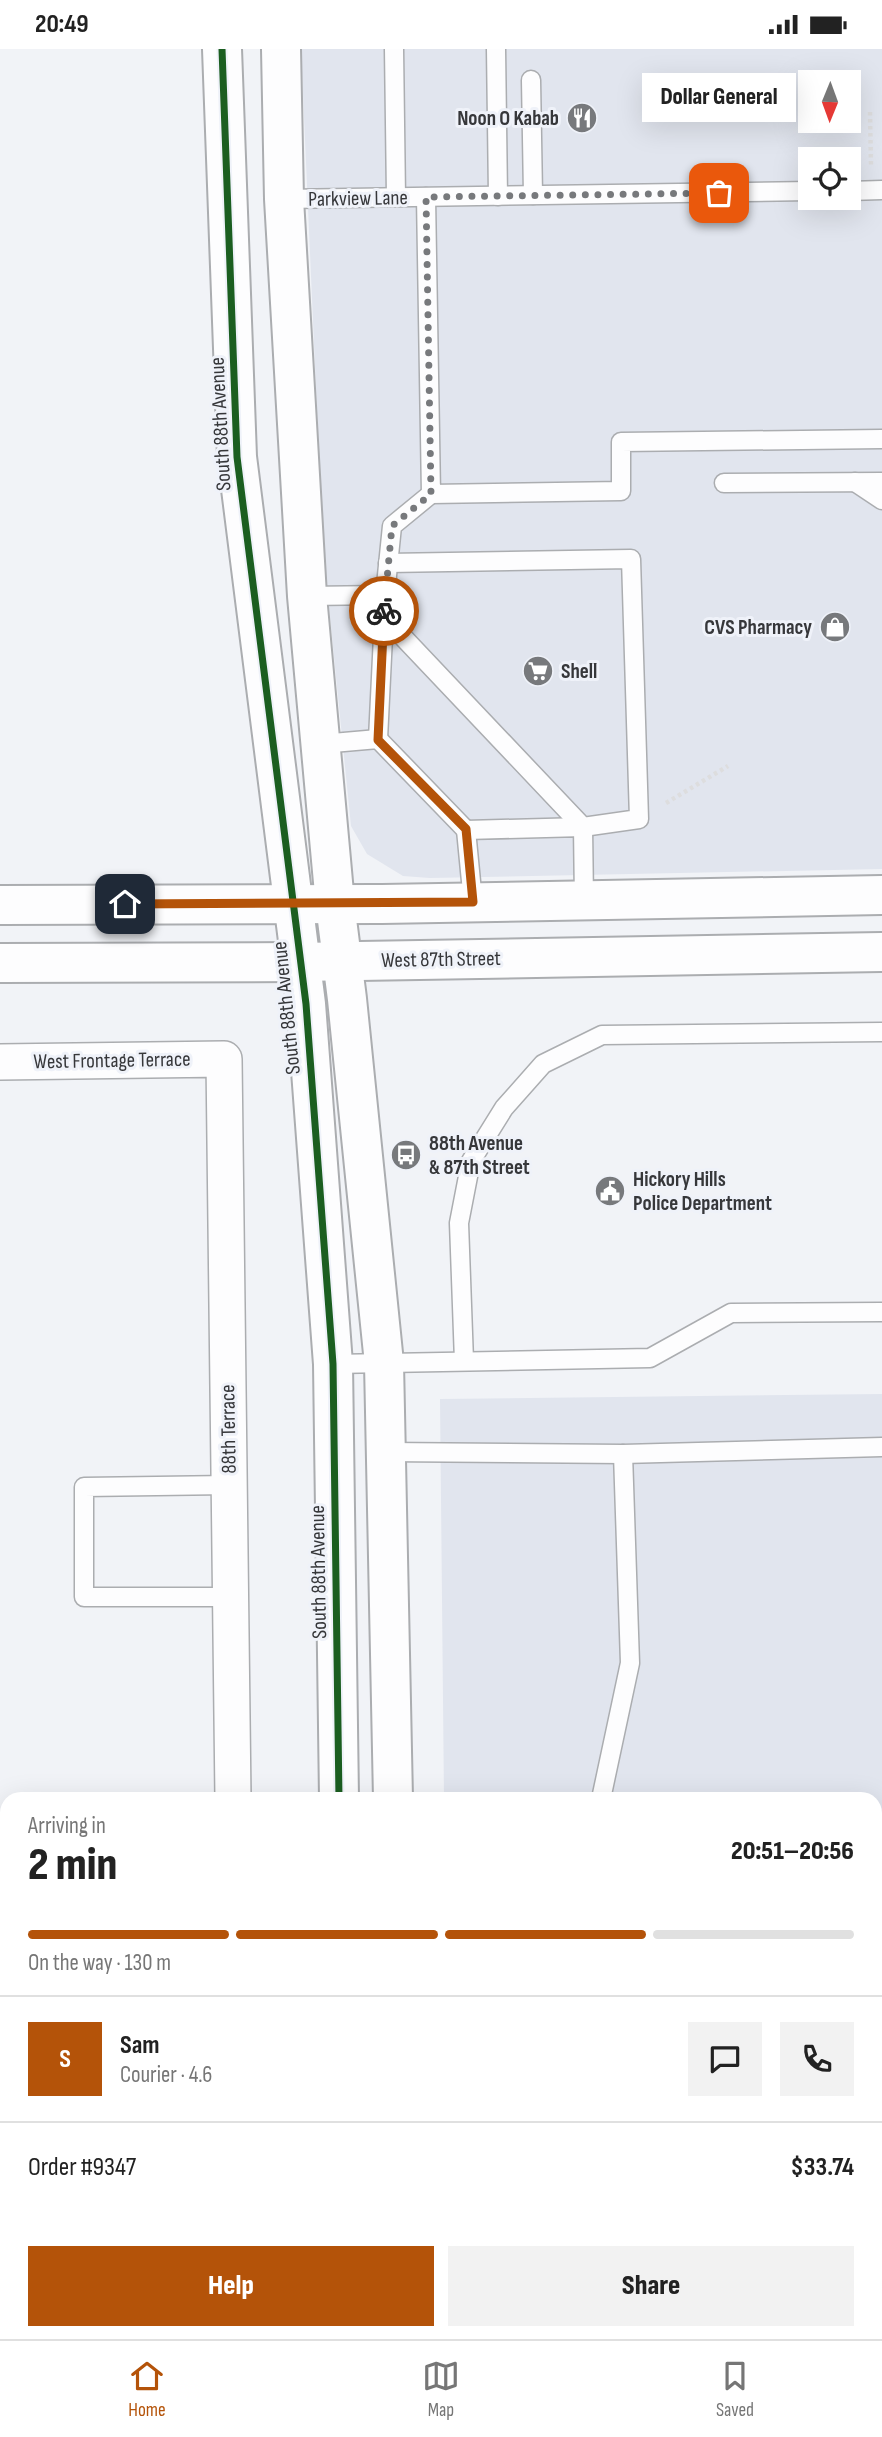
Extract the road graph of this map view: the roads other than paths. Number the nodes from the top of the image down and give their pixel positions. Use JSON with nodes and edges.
{"nodes":[{"id":1,"x":222,"y":49,"type":"edge"},
{"id":2,"x":281,"y":49,"type":"edge"},
{"id":3,"x":394,"y":49,"type":"edge"},
{"id":4,"x":496,"y":49,"type":"edge"},
{"id":5,"x":531,"y":79,"type":"dead end"},
{"id":6,"x":798,"y":191,"type":"edge"},
{"id":7,"x":533,"y":195,"type":"junction"},
{"id":8,"x":498,"y":196,"type":"junction"},
{"id":9,"x":396,"y":197,"type":"junction"},
{"id":10,"x":426,"y":197,"type":"junction"},
{"id":11,"x":284,"y":199,"type":"junction"},
{"id":12,"x":882,"y":439,"type":"edge"},
{"id":13,"x":855,"y":482,"type":"junction"},
{"id":14,"x":882,"y":482,"type":"edge"},
{"id":15,"x":724,"y":484,"type":"dead end"},
{"id":16,"x":431,"y":494,"type":"junction"},
{"id":17,"x":882,"y":500,"type":"edge"},
{"id":18,"x":388,"y":563,"type":"junction"},
{"id":19,"x":385,"y":595,"type":"junction"},
{"id":20,"x":307,"y":596,"type":"junction"},
{"id":21,"x":384,"y":617,"type":"junction"},
{"id":22,"x":378,"y":740,"type":"junction"},
{"id":23,"x":321,"y":744,"type":"junction"},
{"id":24,"x":583,"y":827,"type":"junction"},
{"id":25,"x":466,"y":829,"type":"junction"},
{"id":26,"x":882,"y":895,"type":"edge"},
{"id":27,"x":584,"y":901,"type":"junction"},
{"id":28,"x":473,"y":902,"type":"junction"},
{"id":29,"x":293,"y":904,"type":"junction"},
{"id":30,"x":335,"y":904,"type":"junction"},
{"id":31,"x":0,"y":905,"type":"edge"},
{"id":32,"x":882,"y":952,"type":"edge"},
{"id":33,"x":341,"y":960,"type":"junction"},
{"id":34,"x":299,"y":962,"type":"junction"},
{"id":35,"x":0,"y":963,"type":"edge"},
{"id":36,"x":882,"y":1032,"type":"edge"},
{"id":37,"x":224,"y":1059,"type":"joint"},
{"id":38,"x":0,"y":1062,"type":"edge"},
{"id":39,"x":882,"y":1312,"type":"edge"},
{"id":40,"x":464,"y":1361,"type":"junction"},
{"id":41,"x":384,"y":1363,"type":"junction"},
{"id":42,"x":333,"y":1364,"type":"junction"},
{"id":43,"x":882,"y":1447,"type":"edge"},
{"id":44,"x":386,"y":1452,"type":"junction"},
{"id":45,"x":623,"y":1454,"type":"junction"},
{"id":46,"x":229,"y":1485,"type":"junction"},
{"id":47,"x":231,"y":1597,"type":"junction"},
{"id":48,"x":233,"y":1792,"type":"edge"},
{"id":49,"x":339,"y":1792,"type":"edge"},
{"id":50,"x":393,"y":1792,"type":"edge"},
{"id":51,"x":602,"y":1792,"type":"edge"}],
"edges":[{"from":1,"to":29,"type":"street","name":"South 88th Avenue"},
{"from":2,"to":11,"type":"street"},
{"from":3,"to":9,"type":"lane"},
{"from":4,"to":8,"type":"lane"},
{"from":5,"to":7,"type":"lane"},
{"from":6,"to":7,"type":"lane","name":"Parkview Lane"},
{"from":7,"to":8,"type":"lane","name":"Parkview Lane"},
{"from":8,"to":10,"type":"lane","name":"Parkview Lane"},
{"from":9,"to":10,"type":"lane","name":"Parkview Lane"},
{"from":9,"to":11,"type":"lane","name":"Parkview Lane"},
{"from":10,"to":16,"type":"lane"},
{"from":11,"to":20,"type":"street"},
{"from":12,"to":16,"type":"lane"},
{"from":13,"to":14,"type":"lane"},
{"from":13,"to":15,"type":"lane"},
{"from":13,"to":17,"type":"lane"},
{"from":16,"to":18,"type":"lane"},
{"from":18,"to":19,"type":"lane"},
{"from":18,"to":24,"type":"lane"},
{"from":19,"to":20,"type":"lane"},
{"from":19,"to":21,"type":"lane"},
{"from":20,"to":23,"type":"street"},
{"from":21,"to":22,"type":"lane"},
{"from":21,"to":24,"type":"lane"},
{"from":22,"to":23,"type":"lane"},
{"from":22,"to":25,"type":"lane"},
{"from":23,"to":30,"type":"street"},
{"from":24,"to":25,"type":"lane"},
{"from":24,"to":27,"type":"lane"},
{"from":25,"to":28,"type":"lane"},
{"from":26,"to":27,"type":"street"},
{"from":27,"to":28,"type":"street"},
{"from":28,"to":30,"type":"street"},
{"from":29,"to":30,"type":"street"},
{"from":29,"to":31,"type":"street"},
{"from":29,"to":34,"type":"street","name":"South 88th Avenue"},
{"from":30,"to":33,"type":"street"},
{"from":32,"to":33,"type":"street","name":"West 87th Street"},
{"from":33,"to":34,"type":"street","name":"West 87th Street"},
{"from":33,"to":41,"type":"street"},
{"from":34,"to":35,"type":"street","name":"West 87th Street"},
{"from":34,"to":42,"type":"street","name":"South 88th Avenue"},
{"from":36,"to":40,"type":"lane"},
{"from":37,"to":38,"type":"street","name":"West Frontage Terrace"},
{"from":37,"to":46,"type":"street","name":"88th Terrace"},
{"from":39,"to":40,"type":"lane"},
{"from":40,"to":41,"type":"lane"},
{"from":41,"to":42,"type":"lane"},
{"from":41,"to":44,"type":"street"},
{"from":42,"to":49,"type":"street","name":"South 88th Avenue"},
{"from":43,"to":45,"type":"lane"},
{"from":44,"to":45,"type":"lane"},
{"from":44,"to":50,"type":"street"},
{"from":45,"to":51,"type":"lane"},
{"from":46,"to":47,"type":"street","name":"88th Terrace"},
{"from":46,"to":47,"type":"lane"},
{"from":47,"to":48,"type":"street","name":"88th Terrace"}]}
